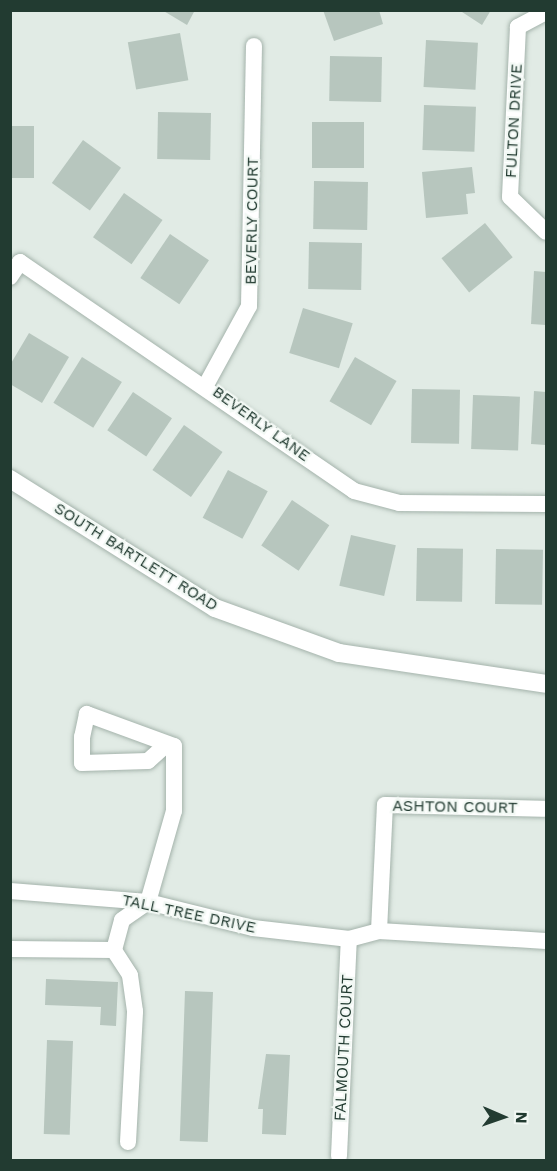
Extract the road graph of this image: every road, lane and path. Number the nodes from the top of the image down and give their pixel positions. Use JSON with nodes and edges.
{"nodes":[{"id":1,"x":546,"y":12,"type":"edge"},
{"id":2,"x":254,"y":46,"type":"dead end"},
{"id":3,"x":546,"y":232,"type":"edge"},
{"id":4,"x":10,"y":277,"type":"edge"},
{"id":5,"x":206,"y":384,"type":"junction"},
{"id":6,"x":10,"y":479,"type":"edge"},
{"id":7,"x":546,"y":504,"type":"edge"},
{"id":8,"x":546,"y":684,"type":"edge"},
{"id":9,"x":167,"y":744,"type":"junction"},
{"id":10,"x":544,"y":809,"type":"dead end"},
{"id":11,"x":10,"y":891,"type":"edge"},
{"id":12,"x":148,"y":902,"type":"junction"},
{"id":13,"x":379,"y":931,"type":"junction"},
{"id":14,"x":349,"y":939,"type":"junction"},
{"id":15,"x":546,"y":941,"type":"edge"},
{"id":16,"x":10,"y":950,"type":"edge"},
{"id":17,"x":114,"y":950,"type":"junction"},
{"id":18,"x":128,"y":1142,"type":"dead end"},
{"id":19,"x":339,"y":1156,"type":"dead end"}],
"edges":[{"from":1,"to":3,"type":"street","name":"FULTON DRIVE"},
{"from":2,"to":5,"type":"street","name":"BEVERLY COURT"},
{"from":4,"to":5,"type":"street","name":"BEVERLY LANE"},
{"from":5,"to":7,"type":"street","name":"BEVERLY LANE"},
{"from":6,"to":8,"type":"main road","name":"SOUTH BARTLETT ROAD"},
{"from":9,"to":9,"type":"street"},
{"from":9,"to":12,"type":"street"},
{"from":10,"to":13,"type":"street","name":"ASHTON COURT"},
{"from":11,"to":12,"type":"street","name":"TALL TREE DRIVE"},
{"from":12,"to":14,"type":"street","name":"TALL TREE DRIVE"},
{"from":12,"to":17,"type":"street"},
{"from":13,"to":14,"type":"street","name":"TALL TREE DRIVE"},
{"from":13,"to":15,"type":"street","name":"TALL TREE DRIVE"},
{"from":14,"to":19,"type":"street","name":"FALMOUTH COURT"},
{"from":16,"to":17,"type":"street"},
{"from":17,"to":18,"type":"street"}]}
